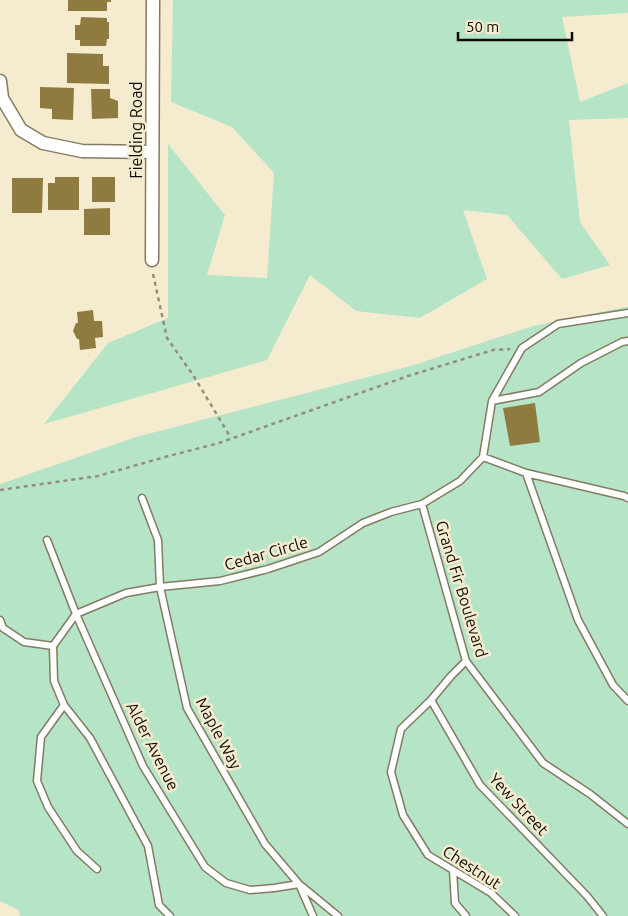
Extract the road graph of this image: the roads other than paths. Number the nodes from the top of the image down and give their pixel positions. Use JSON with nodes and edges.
{"nodes":[{"id":1,"x":153,"y":0,"type":"edge"},
{"id":2,"x":0,"y":81,"type":"edge"},
{"id":3,"x":152,"y":152,"type":"junction"},
{"id":4,"x":152,"y":265,"type":"road end"},
{"id":5,"x":628,"y":312,"type":"edge"},
{"id":6,"x":628,"y":341,"type":"edge"},
{"id":7,"x":492,"y":401,"type":"junction"},
{"id":8,"x":484,"y":456,"type":"junction"},
{"id":9,"x":526,"y":473,"type":"junction"},
{"id":10,"x":142,"y":498,"type":"dead end"},
{"id":11,"x":628,"y":498,"type":"edge"},
{"id":12,"x":422,"y":504,"type":"junction"},
{"id":13,"x":47,"y":540,"type":"dead end"},
{"id":14,"x":160,"y":587,"type":"junction"},
{"id":15,"x":76,"y":614,"type":"junction"},
{"id":16,"x":0,"y":620,"type":"edge"},
{"id":17,"x":53,"y":646,"type":"junction"},
{"id":18,"x":466,"y":661,"type":"junction"},
{"id":19,"x":431,"y":700,"type":"junction"},
{"id":20,"x":628,"y":701,"type":"edge"},
{"id":21,"x":64,"y":705,"type":"junction"},
{"id":22,"x":628,"y":824,"type":"edge"},
{"id":23,"x":97,"y":869,"type":"dead end"},
{"id":24,"x":453,"y":870,"type":"junction"},
{"id":25,"x":299,"y":884,"type":"junction"},
{"id":26,"x":170,"y":916,"type":"edge"},
{"id":27,"x":313,"y":916,"type":"edge"},
{"id":28,"x":338,"y":916,"type":"edge"},
{"id":29,"x":466,"y":916,"type":"edge"},
{"id":30,"x":515,"y":916,"type":"edge"},
{"id":31,"x":603,"y":916,"type":"edge"}],
"edges":[{"from":1,"to":3,"type":"street","name":"Fielding Road"},
{"from":2,"to":3,"type":"street"},
{"from":3,"to":4,"type":"street","name":"Fielding Road"},
{"from":5,"to":7,"type":"lane"},
{"from":6,"to":7,"type":"lane"},
{"from":7,"to":8,"type":"lane"},
{"from":8,"to":9,"type":"lane"},
{"from":8,"to":12,"type":"lane","name":"Cedar Circle"},
{"from":9,"to":11,"type":"lane"},
{"from":9,"to":20,"type":"lane"},
{"from":10,"to":14,"type":"lane","name":"Maple Way"},
{"from":12,"to":14,"type":"lane","name":"Cedar Circle"},
{"from":12,"to":18,"type":"lane","name":"Grand Fir Boulevard"},
{"from":13,"to":15,"type":"lane","name":"Alder Avenue"},
{"from":14,"to":15,"type":"lane","name":"Cedar Circle"},
{"from":14,"to":25,"type":"lane","name":"Maple Way"},
{"from":15,"to":17,"type":"lane"},
{"from":15,"to":25,"type":"lane","name":"Alder Avenue"},
{"from":16,"to":17,"type":"lane"},
{"from":17,"to":21,"type":"lane"},
{"from":18,"to":19,"type":"lane","name":"Chestnut"},
{"from":18,"to":22,"type":"lane","name":"Grand Fir Boulevard"},
{"from":19,"to":24,"type":"lane","name":"Chestnut"},
{"from":19,"to":31,"type":"lane","name":"Yew Street"},
{"from":21,"to":23,"type":"lane"},
{"from":21,"to":26,"type":"lane"},
{"from":24,"to":29,"type":"lane"},
{"from":24,"to":30,"type":"lane","name":"Chestnut"},
{"from":25,"to":27,"type":"lane"},
{"from":25,"to":28,"type":"lane","name":"Maple Way"}]}
